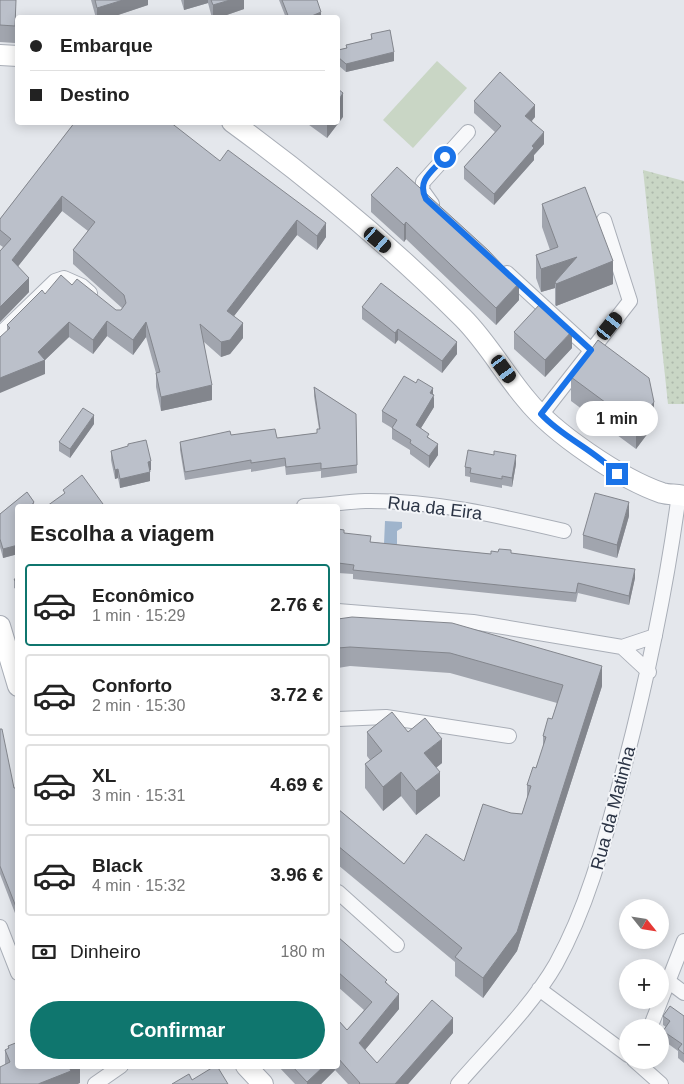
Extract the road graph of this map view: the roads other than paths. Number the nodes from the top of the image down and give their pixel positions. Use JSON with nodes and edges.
{"nodes":[{"id":1,"x":0,"y":55,"type":"edge"},
{"id":2,"x":15,"y":56,"type":"edge"},
{"id":3,"x":236,"y":125,"type":"edge"},
{"id":4,"x":468,"y":132,"type":"dead end"},
{"id":5,"x":441,"y":212,"type":"edge"},
{"id":6,"x":604,"y":220,"type":"dead end"},
{"id":7,"x":498,"y":265,"type":"edge"},
{"id":8,"x":104,"y":304,"type":"edge"},
{"id":9,"x":0,"y":334,"type":"edge"},
{"id":10,"x":591,"y":350,"type":"junction"},
{"id":11,"x":541,"y":414,"type":"junction"},
{"id":12,"x":681,"y":495,"type":"edge"},
{"id":13,"x":329,"y":504,"type":"edge"},
{"id":14,"x":564,"y":531,"type":"dead end"},
{"id":15,"x":340,"y":611,"type":"edge"},
{"id":16,"x":0,"y":626,"type":"edge"},
{"id":17,"x":655,"y":636,"type":"junction"},
{"id":18,"x":622,"y":646,"type":"junction"},
{"id":19,"x":14,"y":660,"type":"edge"},
{"id":20,"x":649,"y":672,"type":"junction"},
{"id":21,"x":340,"y":719,"type":"edge"},
{"id":22,"x":509,"y":736,"type":"dead end"},
{"id":23,"x":340,"y":894,"type":"edge"},
{"id":24,"x":0,"y":927,"type":"edge"},
{"id":25,"x":684,"y":944,"type":"edge"},
{"id":26,"x":398,"y":945,"type":"dead end"},
{"id":27,"x":15,"y":965,"type":"edge"},
{"id":28,"x":669,"y":979,"type":"edge"},
{"id":29,"x":669,"y":982,"type":"edge"},
{"id":30,"x":539,"y":989,"type":"junction"},
{"id":31,"x":684,"y":993,"type":"edge"},
{"id":32,"x":619,"y":1049,"type":"edge"},
{"id":33,"x":117,"y":1069,"type":"edge"},
{"id":34,"x":249,"y":1069,"type":"edge"},
{"id":35,"x":644,"y":1069,"type":"edge"},
{"id":36,"x":95,"y":1084,"type":"edge"},
{"id":37,"x":263,"y":1084,"type":"edge"},
{"id":38,"x":458,"y":1084,"type":"edge"},
{"id":39,"x":661,"y":1084,"type":"edge"}],
"edges":[{"from":1,"to":2,"type":"main road"},
{"from":3,"to":11,"type":"main road"},
{"from":4,"to":5,"type":"street"},
{"from":6,"to":10,"type":"street"},
{"from":7,"to":10,"type":"street"},
{"from":8,"to":9,"type":"street"},
{"from":10,"to":11,"type":"street"},
{"from":11,"to":12,"type":"main road"},
{"from":12,"to":17,"type":"street","name":"Rua da Matinha"},
{"from":13,"to":14,"type":"street","name":"Rua da Eira"},
{"from":15,"to":18,"type":"street"},
{"from":16,"to":19,"type":"main road"},
{"from":17,"to":18,"type":"street"},
{"from":17,"to":20,"type":"street","name":"Rua da Matinha"},
{"from":18,"to":20,"type":"street"},
{"from":20,"to":30,"type":"street","name":"Rua da Matinha"},
{"from":21,"to":22,"type":"street"},
{"from":23,"to":26,"type":"street"},
{"from":24,"to":27,"type":"street"},
{"from":25,"to":28,"type":"street"},
{"from":29,"to":31,"type":"street"},
{"from":30,"to":32,"type":"street"},
{"from":30,"to":38,"type":"street","name":"Rua da Matinha"},
{"from":33,"to":36,"type":"street"},
{"from":34,"to":37,"type":"main road"},
{"from":35,"to":39,"type":"street"}]}
